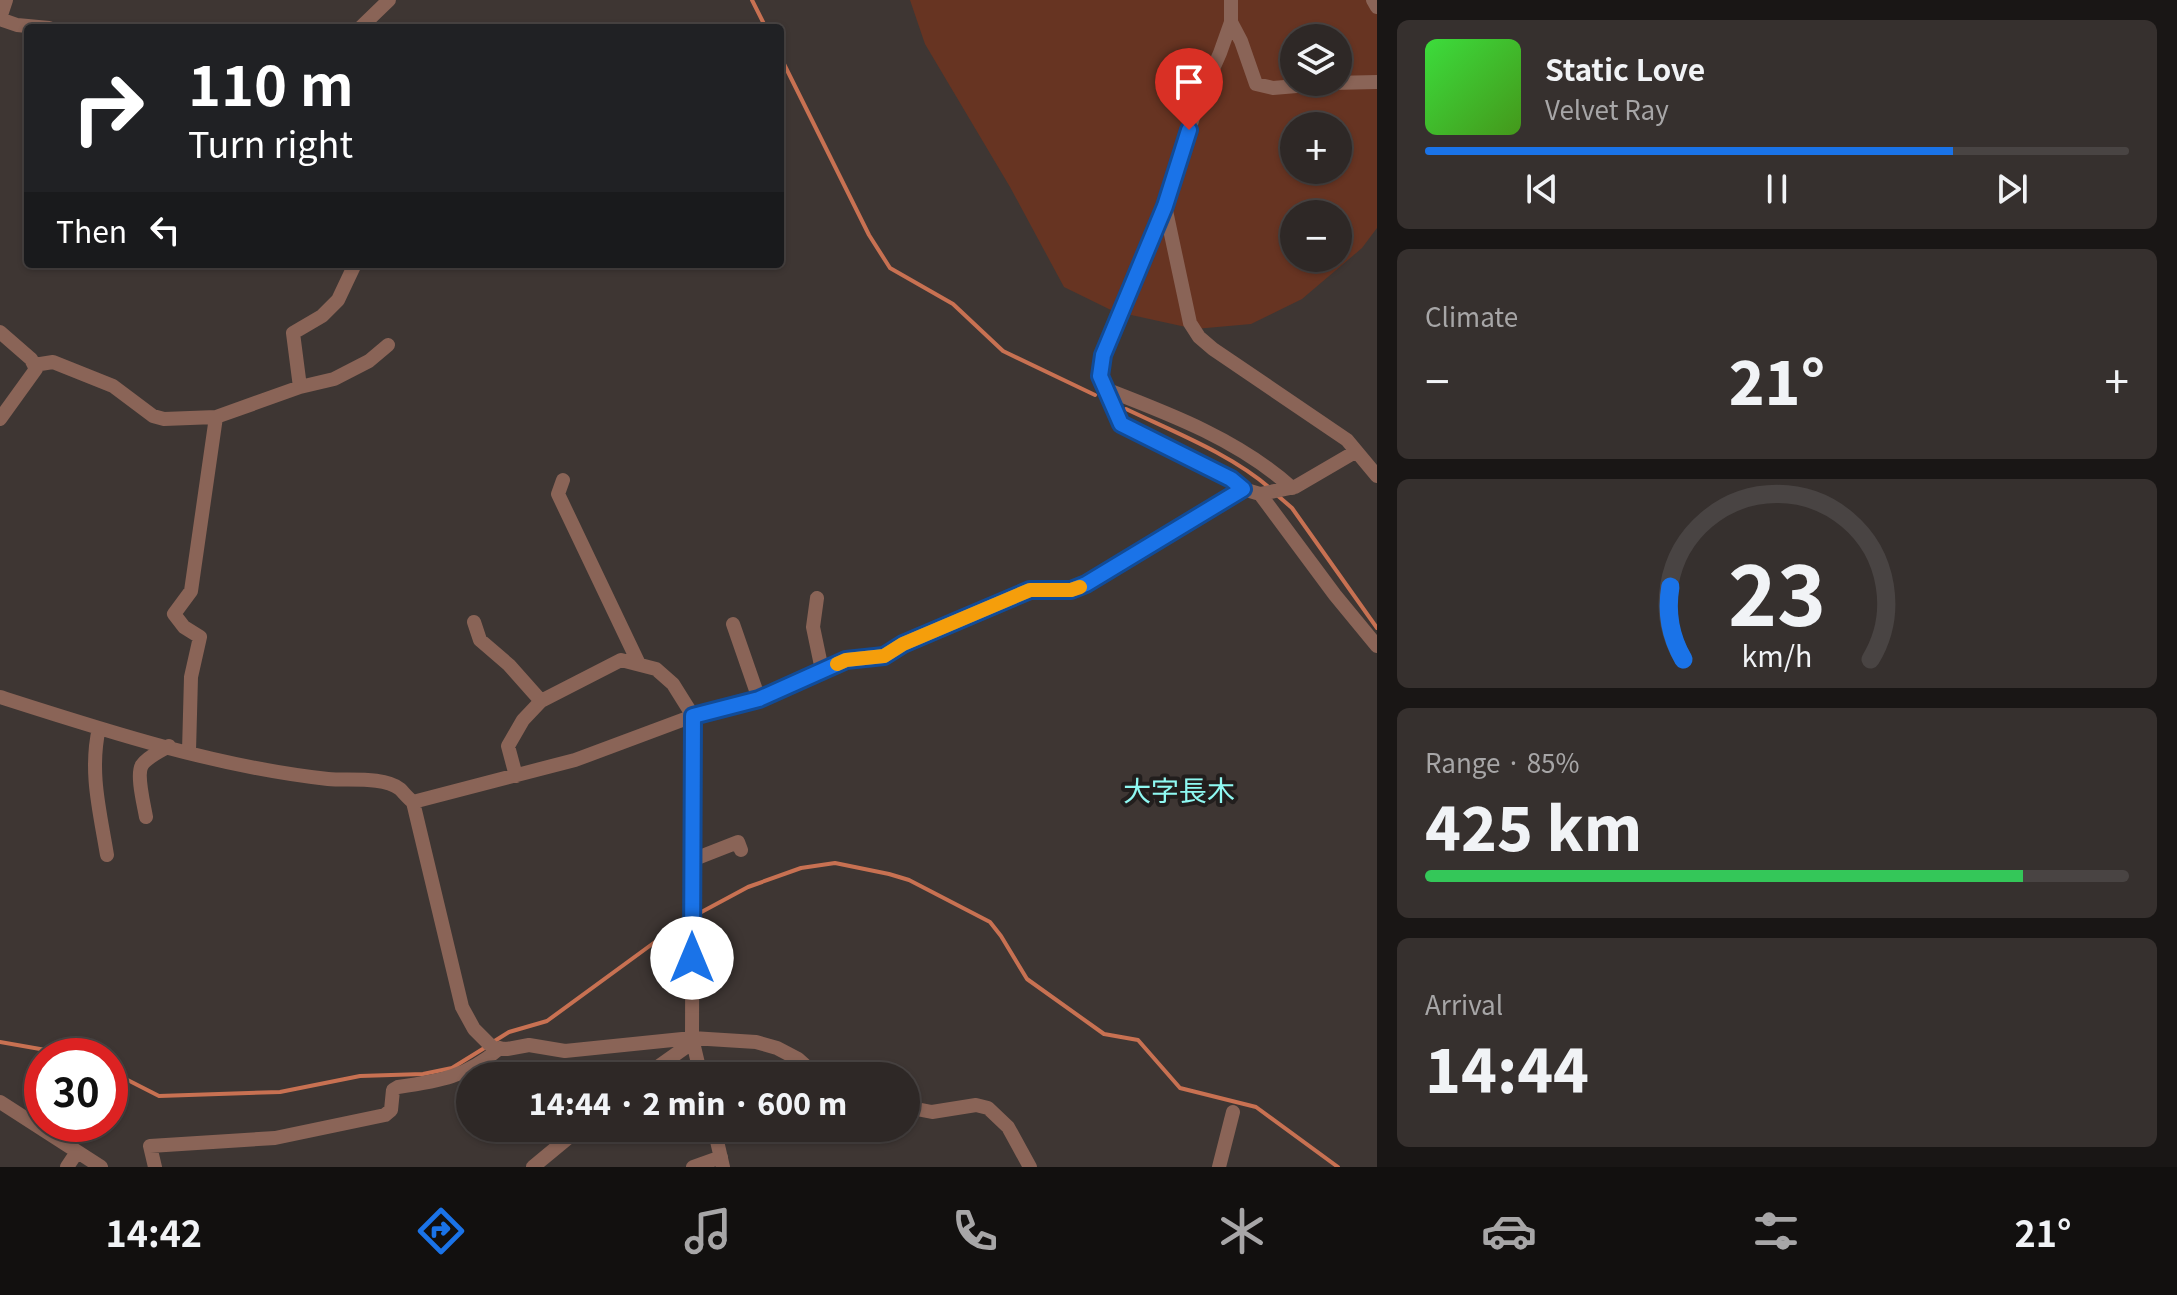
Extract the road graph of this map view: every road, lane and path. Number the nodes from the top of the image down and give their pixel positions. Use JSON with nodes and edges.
{"nodes":[{"id":1,"x":6,"y":0,"type":"edge"},
{"id":2,"x":389,"y":0,"type":"edge"},
{"id":3,"x":1231,"y":0,"type":"edge"},
{"id":4,"x":1373,"y":0,"type":"edge"},
{"id":5,"x":1377,"y":7,"type":"edge"},
{"id":6,"x":0,"y":19,"type":"edge"},
{"id":7,"x":1231,"y":22,"type":"junction"},
{"id":8,"x":364,"y":24,"type":"edge"},
{"id":9,"x":24,"y":26,"type":"edge"},
{"id":10,"x":1377,"y":82,"type":"edge"},
{"id":11,"x":1165,"y":206,"type":"junction"},
{"id":12,"x":353,"y":268,"type":"edge"},
{"id":13,"x":0,"y":332,"type":"edge"},
{"id":14,"x":388,"y":345,"type":"dead end"},
{"id":15,"x":34,"y":365,"type":"junction"},
{"id":16,"x":300,"y":387,"type":"junction"},
{"id":17,"x":1105,"y":389,"type":"junction"},
{"id":18,"x":216,"y":417,"type":"junction"},
{"id":19,"x":0,"y":419,"type":"edge"},
{"id":20,"x":1355,"y":452,"type":"junction"},
{"id":21,"x":1375,"y":468,"type":"edge"},
{"id":22,"x":563,"y":480,"type":"dead end"},
{"id":23,"x":1243,"y":489,"type":"junction"},
{"id":24,"x":1288,"y":489,"type":"junction"},
{"id":25,"x":1261,"y":493,"type":"junction"},
{"id":26,"x":817,"y":598,"type":"dead end"},
{"id":27,"x":474,"y":622,"type":"dead end"},
{"id":28,"x":733,"y":624,"type":"dead end"},
{"id":29,"x":1377,"y":646,"type":"edge"},
{"id":30,"x":639,"y":664,"type":"junction"},
{"id":31,"x":822,"y":670,"type":"junction"},
{"id":32,"x":0,"y":697,"type":"edge"},
{"id":33,"x":759,"y":699,"type":"junction"},
{"id":34,"x":541,"y":701,"type":"junction"},
{"id":35,"x":693,"y":716,"type":"junction"},
{"id":36,"x":99,"y":728,"type":"junction"},
{"id":37,"x":169,"y":746,"type":"junction"},
{"id":38,"x":189,"y":751,"type":"junction"},
{"id":39,"x":516,"y":776,"type":"junction"},
{"id":40,"x":413,"y":802,"type":"junction"},
{"id":41,"x":146,"y":817,"type":"dead end"},
{"id":42,"x":741,"y":850,"type":"dead end"},
{"id":43,"x":107,"y":855,"type":"dead end"},
{"id":44,"x":692,"y":860,"type":"junction"},
{"id":45,"x":692,"y":1040,"type":"junction"},
{"id":46,"x":492,"y":1045,"type":"junction"},
{"id":47,"x":663,"y":1062,"type":"edge"},
{"id":48,"x":698,"y":1062,"type":"edge"},
{"id":49,"x":801,"y":1062,"type":"edge"},
{"id":50,"x":0,"y":1102,"type":"edge"},
{"id":51,"x":920,"y":1110,"type":"edge"},
{"id":52,"x":1233,"y":1112,"type":"dead end"},
{"id":53,"x":563,"y":1142,"type":"edge"},
{"id":54,"x":717,"y":1142,"type":"edge"},
{"id":55,"x":77,"y":1152,"type":"junction"},
{"id":56,"x":722,"y":1162,"type":"edge"},
{"id":57,"x":67,"y":1167,"type":"edge"},
{"id":58,"x":101,"y":1167,"type":"edge"},
{"id":59,"x":155,"y":1167,"type":"edge"},
{"id":60,"x":533,"y":1167,"type":"edge"},
{"id":61,"x":693,"y":1167,"type":"edge"},
{"id":62,"x":1030,"y":1167,"type":"edge"},
{"id":63,"x":1219,"y":1167,"type":"edge"}],
"edges":[{"from":1,"to":6,"type":"street"},
{"from":2,"to":8,"type":"street"},
{"from":3,"to":7,"type":"street"},
{"from":4,"to":5,"type":"street"},
{"from":6,"to":9,"type":"street"},
{"from":7,"to":10,"type":"street"},
{"from":7,"to":11,"type":"street"},
{"from":11,"to":17,"type":"street"},
{"from":11,"to":20,"type":"street"},
{"from":12,"to":16,"type":"street"},
{"from":13,"to":15,"type":"street"},
{"from":14,"to":16,"type":"street"},
{"from":15,"to":18,"type":"street"},
{"from":15,"to":19,"type":"street"},
{"from":16,"to":18,"type":"street"},
{"from":17,"to":23,"type":"street"},
{"from":17,"to":24,"type":"street"},
{"from":18,"to":38,"type":"street"},
{"from":20,"to":21,"type":"street"},
{"from":20,"to":24,"type":"street"},
{"from":22,"to":30,"type":"street"},
{"from":23,"to":25,"type":"street"},
{"from":23,"to":31,"type":"street"},
{"from":24,"to":25,"type":"street"},
{"from":25,"to":29,"type":"street"},
{"from":26,"to":31,"type":"street"},
{"from":27,"to":34,"type":"street"},
{"from":28,"to":33,"type":"street"},
{"from":30,"to":34,"type":"street"},
{"from":30,"to":35,"type":"street"},
{"from":31,"to":33,"type":"street"},
{"from":32,"to":36,"type":"street"},
{"from":33,"to":35,"type":"street"},
{"from":34,"to":39,"type":"street"},
{"from":35,"to":39,"type":"street"},
{"from":35,"to":44,"type":"street"},
{"from":36,"to":37,"type":"street"},
{"from":36,"to":43,"type":"street"},
{"from":37,"to":38,"type":"street"},
{"from":37,"to":41,"type":"street"},
{"from":38,"to":40,"type":"street"},
{"from":39,"to":40,"type":"street"},
{"from":40,"to":46,"type":"street"},
{"from":42,"to":44,"type":"street"},
{"from":44,"to":45,"type":"street"},
{"from":45,"to":46,"type":"street"},
{"from":45,"to":47,"type":"street"},
{"from":45,"to":48,"type":"street"},
{"from":45,"to":49,"type":"street"},
{"from":46,"to":59,"type":"street"},
{"from":50,"to":55,"type":"street"},
{"from":51,"to":62,"type":"street"},
{"from":52,"to":63,"type":"street"},
{"from":53,"to":60,"type":"street"},
{"from":54,"to":56,"type":"street"},
{"from":55,"to":57,"type":"street"},
{"from":55,"to":58,"type":"street"},
{"from":56,"to":61,"type":"street"}]}
